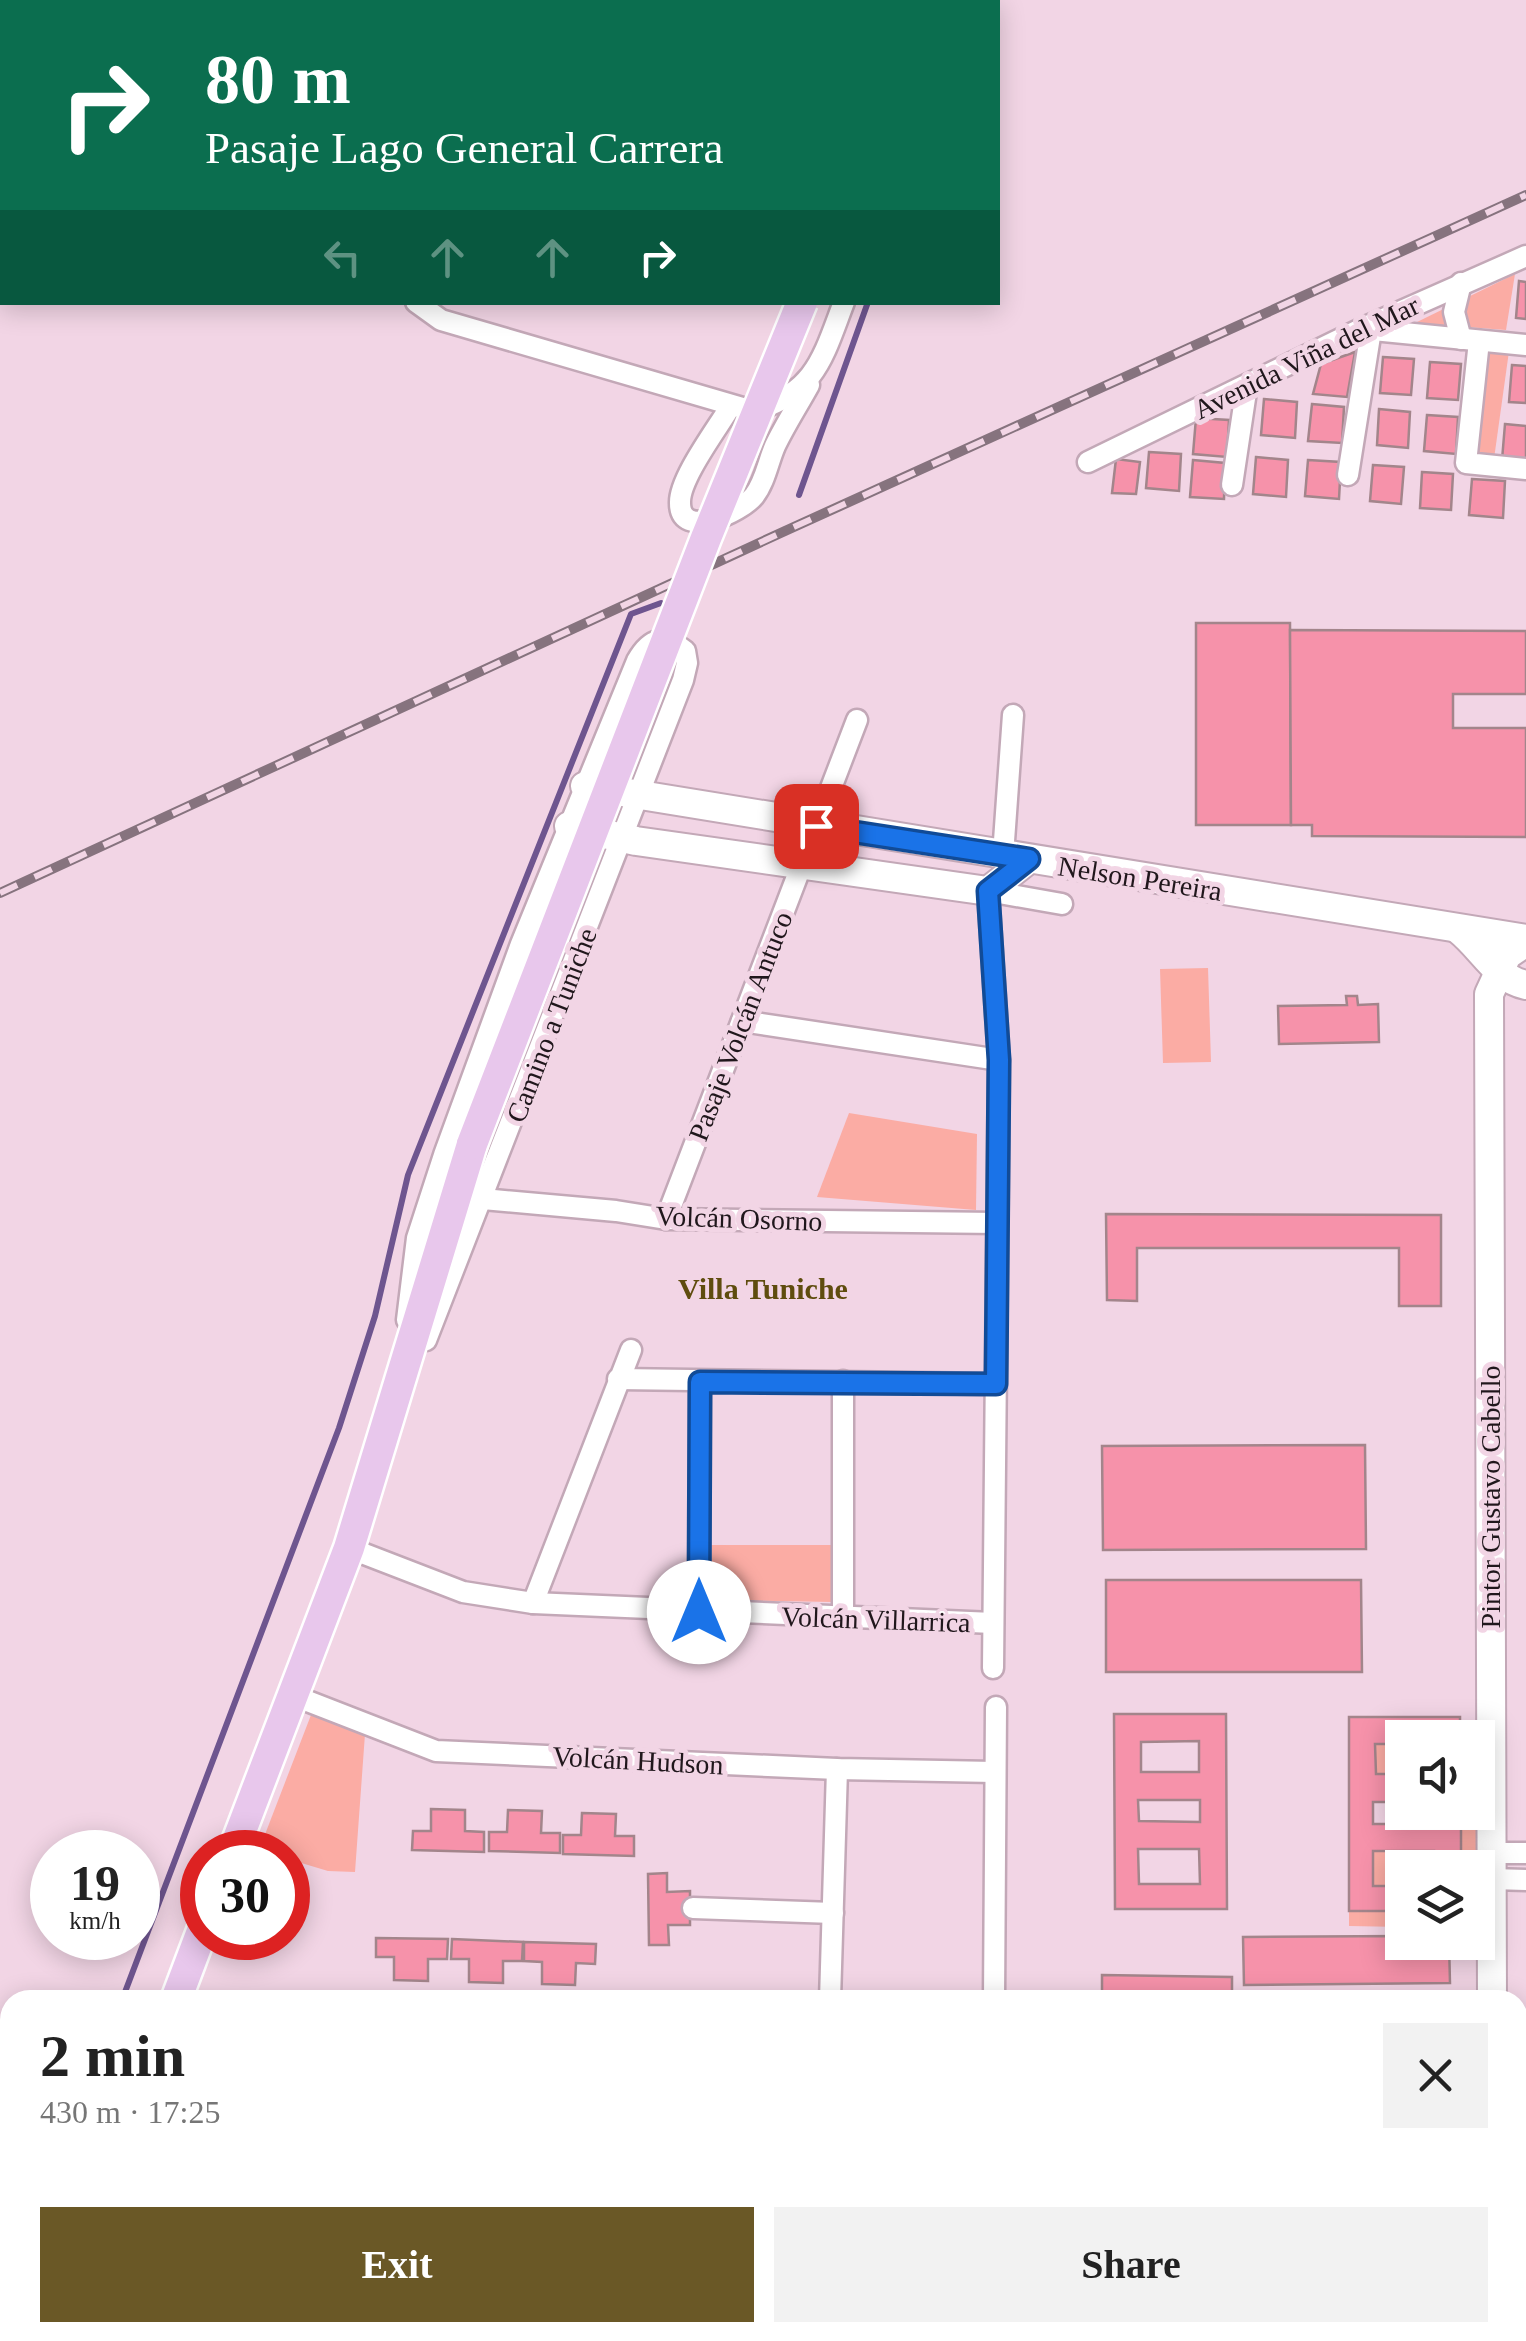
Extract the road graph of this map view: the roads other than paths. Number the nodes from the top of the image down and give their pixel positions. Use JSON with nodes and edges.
{"nodes":[{"id":1,"x":1526,"y":256,"type":"edge"},
{"id":2,"x":1461,"y":283,"type":"junction"},
{"id":3,"x":420,"y":305,"type":"edge"},
{"id":4,"x":801,"y":305,"type":"edge"},
{"id":5,"x":843,"y":305,"type":"edge"},
{"id":6,"x":1366,"y":329,"type":"junction"},
{"id":7,"x":1470,"y":340,"type":"junction"},
{"id":8,"x":1526,"y":346,"type":"edge"},
{"id":9,"x":818,"y":370,"type":"junction"},
{"id":10,"x":1247,"y":385,"type":"junction"},
{"id":11,"x":730,"y":407,"type":"junction"},
{"id":12,"x":1088,"y":462,"type":"dead end"},
{"id":13,"x":1526,"y":469,"type":"edge"},
{"id":14,"x":1348,"y":474,"type":"dead end"},
{"id":15,"x":1232,"y":484,"type":"dead end"},
{"id":16,"x":1013,"y":714,"type":"dead end"},
{"id":17,"x":856,"y":720,"type":"dead end"},
{"id":18,"x":585,"y":786,"type":"junction"},
{"id":19,"x":639,"y":796,"type":"junction"},
{"id":20,"x":569,"y":826,"type":"junction"},
{"id":21,"x":816,"y":826,"type":"junction"},
{"id":22,"x":624,"y":838,"type":"junction"},
{"id":23,"x":1016,"y":857,"type":"junction"},
{"id":24,"x":801,"y":866,"type":"junction"},
{"id":25,"x":988,"y":891,"type":"junction"},
{"id":26,"x":1062,"y":904,"type":"dead end"},
{"id":27,"x":1459,"y":930,"type":"junction"},
{"id":28,"x":1526,"y":941,"type":"edge"},
{"id":29,"x":1493,"y":982,"type":"junction"},
{"id":30,"x":1526,"y":985,"type":"edge"},
{"id":31,"x":742,"y":1021,"type":"junction"},
{"id":32,"x":999,"y":1060,"type":"junction"},
{"id":33,"x":483,"y":1199,"type":"junction"},
{"id":34,"x":666,"y":1219,"type":"junction"},
{"id":35,"x":997,"y":1223,"type":"junction"},
{"id":36,"x":631,"y":1350,"type":"dead end"},
{"id":37,"x":400,"y":1375,"type":"junction"},
{"id":38,"x":618,"y":1379,"type":"junction"},
{"id":39,"x":843,"y":1381,"type":"junction"},
{"id":40,"x":700,"y":1382,"type":"junction"},
{"id":41,"x":996,"y":1384,"type":"junction"},
{"id":42,"x":389,"y":1414,"type":"junction"},
{"id":43,"x":349,"y":1548,"type":"junction"},
{"id":44,"x":534,"y":1603,"type":"junction"},
{"id":45,"x":699,"y":1612,"type":"junction"},
{"id":46,"x":844,"y":1618,"type":"junction"},
{"id":47,"x":994,"y":1623,"type":"junction"},
{"id":48,"x":993,"y":1668,"type":"dead end"},
{"id":49,"x":292,"y":1695,"type":"junction"},
{"id":50,"x":996,"y":1708,"type":"dead end"},
{"id":51,"x":836,"y":1769,"type":"junction"},
{"id":52,"x":994,"y":1772,"type":"junction"},
{"id":53,"x":240,"y":1830,"type":"edge"},
{"id":54,"x":1492,"y":1850,"type":"edge"},
{"id":55,"x":1526,"y":1852,"type":"edge"},
{"id":56,"x":1495,"y":1865,"type":"edge"},
{"id":57,"x":1495,"y":1867,"type":"edge"},
{"id":58,"x":1526,"y":1880,"type":"edge"},
{"id":59,"x":693,"y":1908,"type":"dead end"},
{"id":60,"x":832,"y":1913,"type":"junction"},
{"id":61,"x":191,"y":1960,"type":"edge"},
{"id":62,"x":1492,"y":1960,"type":"edge"},
{"id":63,"x":180,"y":1990,"type":"edge"},
{"id":64,"x":830,"y":1990,"type":"edge"},
{"id":65,"x":994,"y":1990,"type":"edge"},
{"id":66,"x":1492,"y":1990,"type":"edge"}],
"edges":[{"from":1,"to":2,"type":"street","name":"Avenida Viña del Mar"},
{"from":2,"to":6,"type":"street","name":"Avenida Viña del Mar"},
{"from":2,"to":7,"type":"street"},
{"from":3,"to":11,"type":"street"},
{"from":4,"to":37,"type":"main road","name":"Camino a Tuniche","bridge":true},
{"from":5,"to":9,"type":"street"},
{"from":6,"to":7,"type":"street"},
{"from":6,"to":10,"type":"street","name":"Avenida Viña del Mar"},
{"from":6,"to":14,"type":"street"},
{"from":7,"to":8,"type":"street"},
{"from":7,"to":13,"type":"street"},
{"from":9,"to":11,"type":"street"},
{"from":9,"to":11,"type":"street"},
{"from":10,"to":12,"type":"street","name":"Avenida Viña del Mar"},
{"from":10,"to":15,"type":"street"},
{"from":16,"to":23,"type":"street"},
{"from":17,"to":21,"type":"street","name":"Pasaje Volcán Antuco"},
{"from":18,"to":19,"type":"street","name":"Nelson Pereira"},
{"from":18,"to":19,"type":"street","name":"Camino a Tuniche"},
{"from":18,"to":20,"type":"street","name":"Camino a Tuniche"},
{"from":19,"to":21,"type":"street","name":"Nelson Pereira"},
{"from":19,"to":22,"type":"street","name":"Camino a Tuniche"},
{"from":20,"to":22,"type":"street","name":"Nelson Pereira"},
{"from":20,"to":37,"type":"street","name":"Camino a Tuniche"},
{"from":21,"to":23,"type":"street","name":"Nelson Pereira"},
{"from":21,"to":24,"type":"street","name":"Pasaje Volcán Antuco"},
{"from":22,"to":24,"type":"street","name":"Nelson Pereira"},
{"from":22,"to":33,"type":"street","name":"Camino a Tuniche"},
{"from":23,"to":25,"type":"street"},
{"from":23,"to":27,"type":"street","name":"Nelson Pereira"},
{"from":24,"to":25,"type":"street","name":"Nelson Pereira"},
{"from":24,"to":31,"type":"street","name":"Pasaje Volcán Antuco"},
{"from":25,"to":26,"type":"street","name":"Nelson Pereira"},
{"from":25,"to":32,"type":"street","name":"Volcán Villarrica"},
{"from":27,"to":28,"type":"street","name":"Nelson Pereira"},
{"from":27,"to":29,"type":"street"},
{"from":28,"to":29,"type":"street"},
{"from":29,"to":30,"type":"street"},
{"from":29,"to":54,"type":"street","name":"Pintor Gustavo Cabello"},
{"from":31,"to":32,"type":"street"},
{"from":31,"to":34,"type":"street","name":"Pasaje Volcán Antuco"},
{"from":32,"to":35,"type":"street","name":"Volcán Villarrica"},
{"from":33,"to":34,"type":"street","name":"Volcán Osorno"},
{"from":33,"to":42,"type":"street","name":"Camino a Tuniche"},
{"from":34,"to":35,"type":"street","name":"Volcán Osorno"},
{"from":35,"to":41,"type":"street","name":"Volcán Villarrica"},
{"from":36,"to":38,"type":"street"},
{"from":37,"to":42,"type":"main road","name":"Camino a Tuniche"},
{"from":38,"to":40,"type":"street"},
{"from":38,"to":44,"type":"street"},
{"from":39,"to":40,"type":"street"},
{"from":39,"to":41,"type":"street"},
{"from":39,"to":46,"type":"street"},
{"from":40,"to":45,"type":"street"},
{"from":41,"to":47,"type":"street","name":"Volcán Villarrica"},
{"from":42,"to":43,"type":"main road","name":"Camino a Tuniche"},
{"from":43,"to":44,"type":"street","name":"Volcán Villarrica"},
{"from":43,"to":49,"type":"main road","name":"Camino a Tuniche"},
{"from":44,"to":45,"type":"street","name":"Volcán Villarrica"},
{"from":45,"to":46,"type":"street","name":"Volcán Villarrica"},
{"from":46,"to":47,"type":"street","name":"Volcán Villarrica"},
{"from":47,"to":48,"type":"street","name":"Volcán Villarrica"},
{"from":49,"to":51,"type":"street","name":"Volcán Hudson"},
{"from":49,"to":53,"type":"main road","name":"Camino a Tuniche"},
{"from":50,"to":52,"type":"street"},
{"from":51,"to":52,"type":"street","name":"Volcán Hudson"},
{"from":51,"to":60,"type":"street"},
{"from":52,"to":65,"type":"street"},
{"from":55,"to":56,"type":"street"},
{"from":57,"to":58,"type":"street"},
{"from":59,"to":60,"type":"street"},
{"from":60,"to":64,"type":"street"},
{"from":61,"to":63,"type":"main road"},
{"from":62,"to":66,"type":"street","name":"Pintor Gustavo Cabello"}]}
